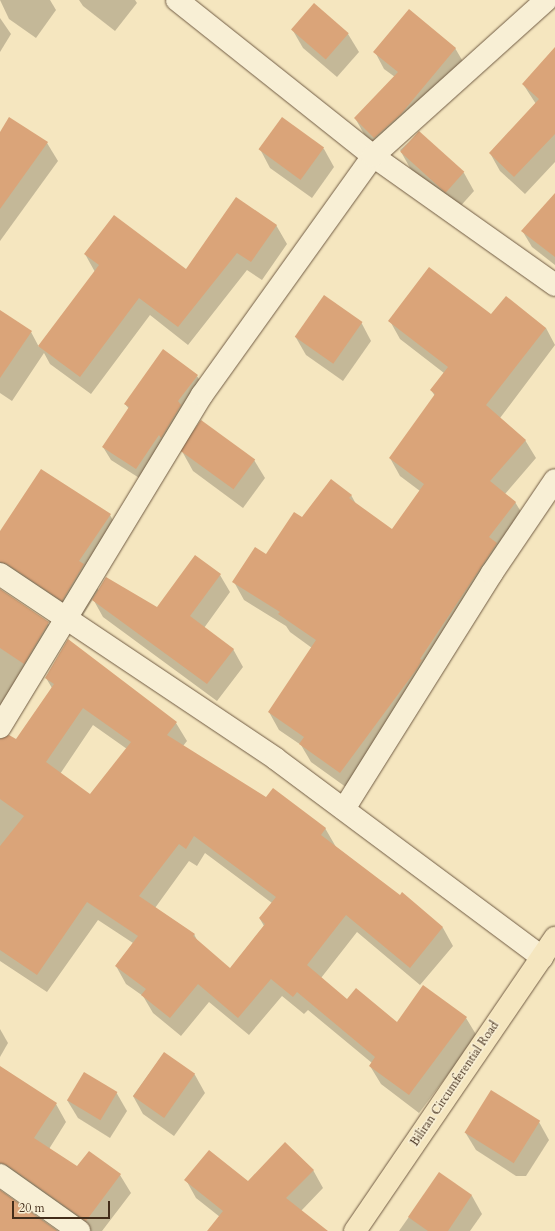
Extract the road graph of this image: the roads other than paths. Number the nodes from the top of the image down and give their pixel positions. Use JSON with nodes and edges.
{"nodes":[{"id":1,"x":177,"y":0,"type":"edge"},
{"id":2,"x":546,"y":0,"type":"edge"},
{"id":3,"x":374,"y":156,"type":"junction"},
{"id":4,"x":555,"y":285,"type":"edge"},
{"id":5,"x":555,"y":480,"type":"edge"},
{"id":6,"x":0,"y":574,"type":"edge"},
{"id":7,"x":68,"y":618,"type":"junction"},
{"id":8,"x":0,"y":727,"type":"edge"},
{"id":9,"x":344,"y":809,"type":"junction"},
{"id":10,"x":555,"y":938,"type":"edge"},
{"id":11,"x":542,"y":957,"type":"junction"},
{"id":12,"x":0,"y":1175,"type":"edge"},
{"id":13,"x":78,"y":1231,"type":"edge"},
{"id":14,"x":355,"y":1231,"type":"edge"}],
"edges":[{"from":1,"to":3,"type":"street"},
{"from":2,"to":3,"type":"street"},
{"from":3,"to":4,"type":"street"},
{"from":3,"to":7,"type":"street"},
{"from":5,"to":9,"type":"street"},
{"from":6,"to":7,"type":"street"},
{"from":7,"to":8,"type":"street"},
{"from":7,"to":9,"type":"street"},
{"from":9,"to":11,"type":"street"},
{"from":10,"to":11,"type":"main road","name":"Biliran Circumferential Road"},
{"from":11,"to":14,"type":"main road","name":"Biliran Circumferential Road"},
{"from":12,"to":13,"type":"street"}]}
